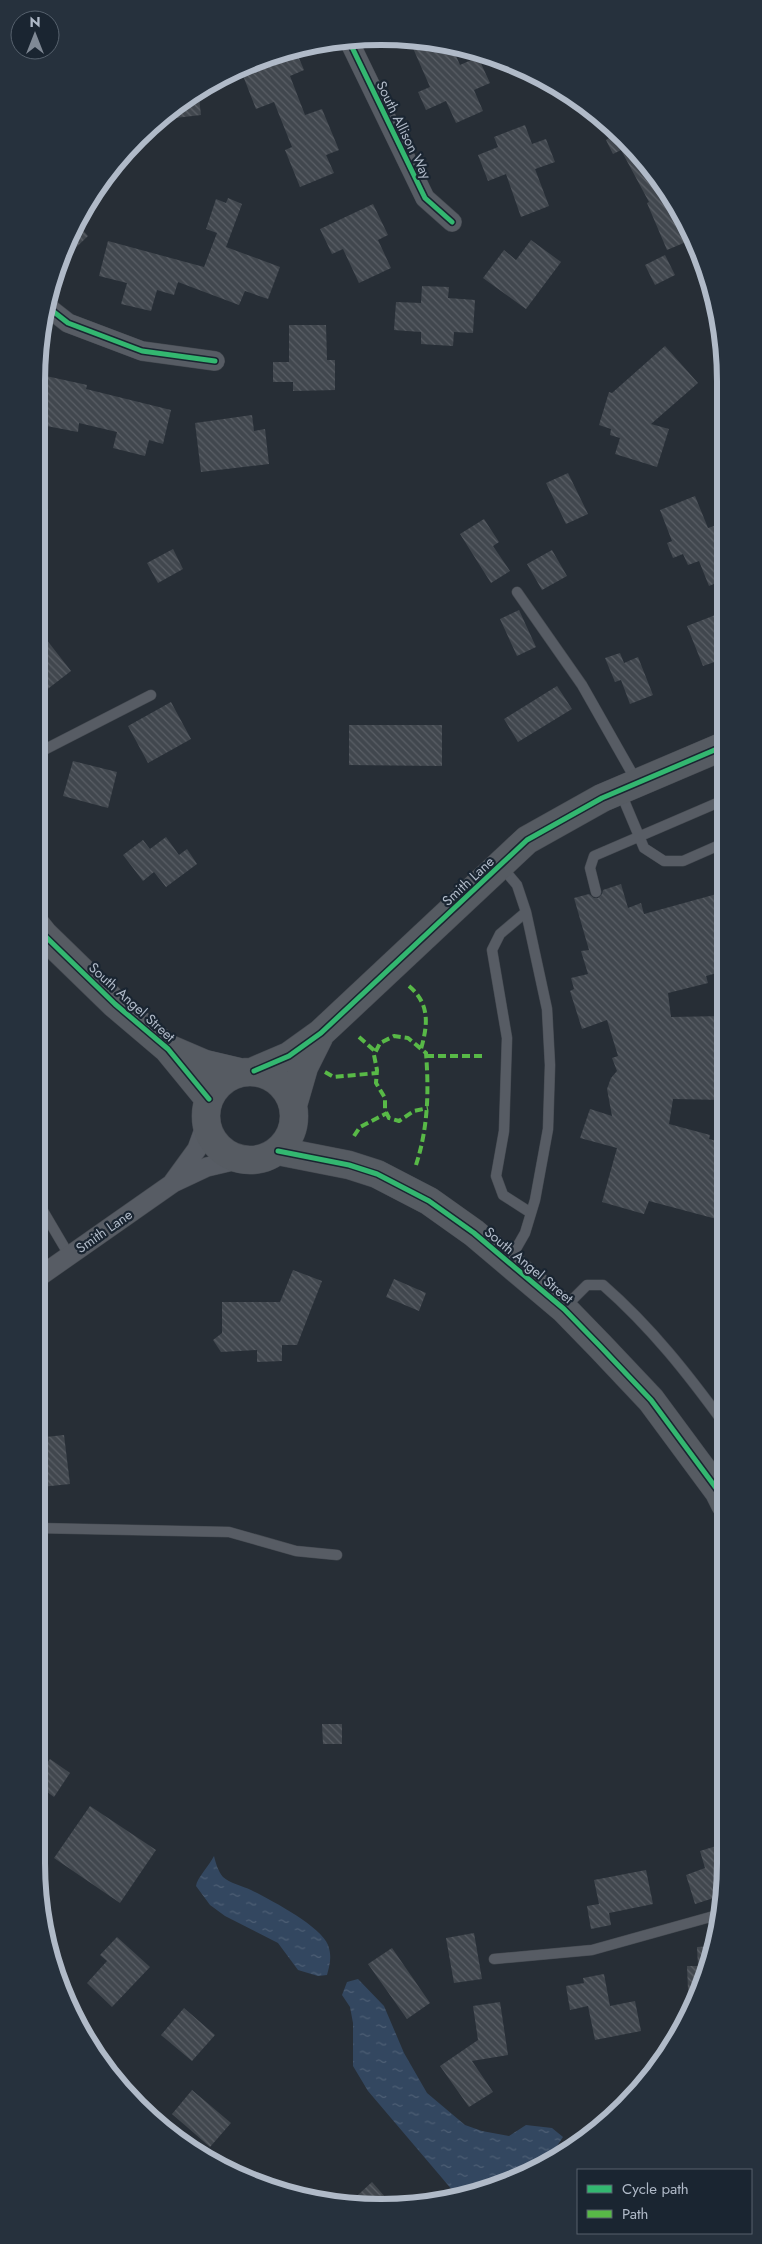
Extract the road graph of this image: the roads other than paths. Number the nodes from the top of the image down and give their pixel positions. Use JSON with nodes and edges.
{"nodes":[{"id":1,"x":351,"y":47,"type":"edge"},
{"id":2,"x":452,"y":222,"type":"dead end"},
{"id":3,"x":52,"y":311,"type":"edge"},
{"id":4,"x":215,"y":361,"type":"dead end"},
{"id":5,"x":517,"y":592,"type":"dead end"},
{"id":6,"x":151,"y":694,"type":"dead end"},
{"id":7,"x":45,"y":749,"type":"edge"},
{"id":8,"x":717,"y":749,"type":"edge"},
{"id":9,"x":629,"y":786,"type":"junction"},
{"id":10,"x":717,"y":803,"type":"edge"},
{"id":11,"x":639,"y":835,"type":"junction"},
{"id":12,"x":717,"y":846,"type":"edge"},
{"id":13,"x":501,"y":866,"type":"junction"},
{"id":14,"x":596,"y":892,"type":"dead end"},
{"id":15,"x":526,"y":912,"type":"junction"},
{"id":16,"x":45,"y":936,"type":"edge"},
{"id":17,"x":321,"y":1033,"type":"junction"},
{"id":18,"x":168,"y":1049,"type":"junction"},
{"id":19,"x":247,"y":1072,"type":"junction"},
{"id":20,"x":294,"y":1111,"type":"junction"},
{"id":21,"x":208,"y":1112,"type":"junction"},
{"id":22,"x":278,"y":1150,"type":"junction"},
{"id":23,"x":241,"y":1159,"type":"junction"},
{"id":24,"x":350,"y":1165,"type":"junction"},
{"id":25,"x":172,"y":1183,"type":"junction"},
{"id":26,"x":531,"y":1213,"type":"junction"},
{"id":27,"x":45,"y":1214,"type":"edge"},
{"id":28,"x":69,"y":1255,"type":"junction"},
{"id":29,"x":508,"y":1262,"type":"junction"},
{"id":30,"x":45,"y":1272,"type":"edge"},
{"id":31,"x":564,"y":1308,"type":"junction"},
{"id":32,"x":717,"y":1415,"type":"edge"},
{"id":33,"x":717,"y":1487,"type":"edge"},
{"id":34,"x":45,"y":1528,"type":"edge"},
{"id":35,"x":337,"y":1555,"type":"dead end"},
{"id":36,"x":713,"y":1916,"type":"edge"},
{"id":37,"x":494,"y":1960,"type":"dead end"}],
"edges":[{"from":1,"to":2,"type":"street","name":"South Allison Way"},
{"from":3,"to":4,"type":"street"},
{"from":5,"to":9,"type":"lane"},
{"from":6,"to":7,"type":"lane"},
{"from":8,"to":9,"type":"street","name":"Smith Lane"},
{"from":9,"to":11,"type":"lane"},
{"from":9,"to":13,"type":"street","name":"Smith Lane"},
{"from":10,"to":11,"type":"lane"},
{"from":11,"to":12,"type":"lane"},
{"from":11,"to":14,"type":"lane"},
{"from":13,"to":15,"type":"lane"},
{"from":13,"to":17,"type":"street","name":"Smith Lane"},
{"from":15,"to":26,"type":"lane"},
{"from":15,"to":26,"type":"lane"},
{"from":16,"to":18,"type":"street","name":"South Angel Street"},
{"from":17,"to":19,"type":"street","name":"Smith Lane"},
{"from":17,"to":20,"type":"street","name":"Smith Lane"},
{"from":18,"to":19,"type":"street","name":"South Angel Street"},
{"from":18,"to":21,"type":"street","name":"South Angel Street"},
{"from":19,"to":20,"type":"street"},
{"from":19,"to":21,"type":"street"},
{"from":20,"to":22,"type":"street"},
{"from":20,"to":24,"type":"street","name":"South Angel Street"},
{"from":21,"to":23,"type":"street"},
{"from":21,"to":25,"type":"street","name":"Smith Lane"},
{"from":22,"to":23,"type":"street"},
{"from":22,"to":24,"type":"street","name":"South Angel Street"},
{"from":23,"to":25,"type":"street","name":"Smith Lane"},
{"from":24,"to":29,"type":"street","name":"South Angel Street"},
{"from":25,"to":28,"type":"street","name":"Smith Lane"},
{"from":26,"to":29,"type":"lane"},
{"from":27,"to":28,"type":"lane"},
{"from":28,"to":30,"type":"street","name":"Smith Lane"},
{"from":29,"to":31,"type":"street","name":"South Angel Street"},
{"from":31,"to":32,"type":"lane"},
{"from":31,"to":33,"type":"street","name":"South Angel Street"},
{"from":34,"to":35,"type":"lane"},
{"from":36,"to":37,"type":"lane"}]}
